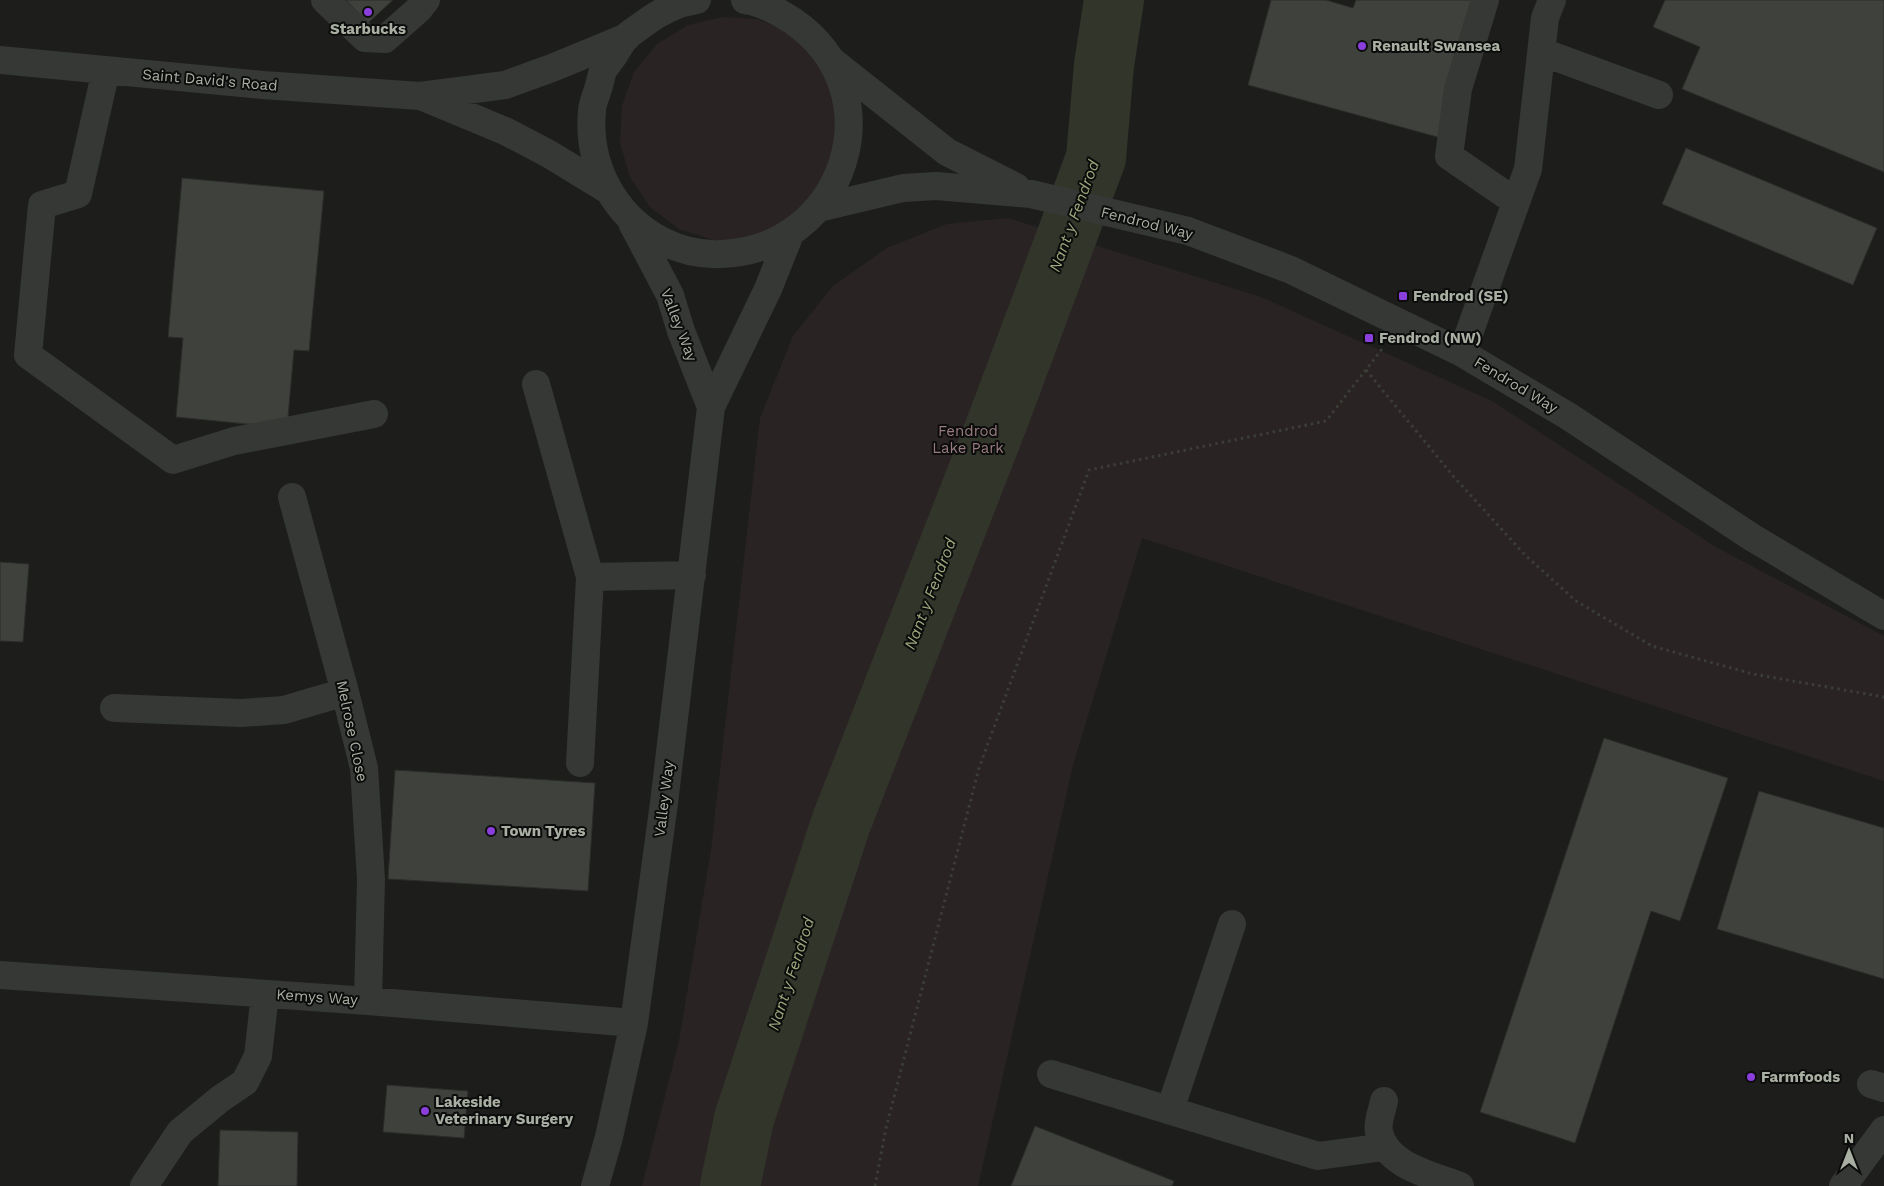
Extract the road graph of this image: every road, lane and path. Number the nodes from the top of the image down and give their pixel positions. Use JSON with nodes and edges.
{"nodes":[{"id":1,"x":325,"y":0,"type":"edge"},
{"id":2,"x":426,"y":0,"type":"edge"},
{"id":3,"x":697,"y":0,"type":"edge"},
{"id":4,"x":745,"y":0,"type":"edge"},
{"id":5,"x":800,"y":0,"type":"edge"},
{"id":6,"x":1485,"y":0,"type":"edge"},
{"id":7,"x":1552,"y":0,"type":"edge"},
{"id":8,"x":662,"y":7,"type":"edge"},
{"id":9,"x":805,"y":30,"type":"junction"},
{"id":10,"x":627,"y":37,"type":"junction"},
{"id":11,"x":1542,"y":52,"type":"junction"},
{"id":12,"x":0,"y":60,"type":"edge"},
{"id":13,"x":831,"y":60,"type":"junction"},
{"id":14,"x":106,"y":70,"type":"junction"},
{"id":15,"x":1659,"y":95,"type":"dead end"},
{"id":16,"x":420,"y":96,"type":"junction"},
{"id":17,"x":608,"y":190,"type":"junction"},
{"id":18,"x":1031,"y":194,"type":"junction"},
{"id":19,"x":1516,"y":202,"type":"junction"},
{"id":20,"x":819,"y":208,"type":"junction"},
{"id":21,"x":630,"y":218,"type":"junction"},
{"id":22,"x":790,"y":234,"type":"junction"},
{"id":23,"x":1403,"y":323,"type":"junction"},
{"id":24,"x":1462,"y":353,"type":"junction"},
{"id":25,"x":1366,"y":370,"type":"junction"},
{"id":26,"x":536,"y":384,"type":"dead end"},
{"id":27,"x":711,"y":407,"type":"junction"},
{"id":28,"x":374,"y":414,"type":"dead end"},
{"id":29,"x":292,"y":497,"type":"dead end"},
{"id":30,"x":692,"y":576,"type":"junction"},
{"id":31,"x":590,"y":577,"type":"junction"},
{"id":32,"x":1884,"y":616,"type":"edge"},
{"id":33,"x":345,"y":692,"type":"junction"},
{"id":34,"x":1884,"y":697,"type":"edge"},
{"id":35,"x":114,"y":708,"type":"dead end"},
{"id":36,"x":580,"y":763,"type":"dead end"},
{"id":37,"x":1232,"y":924,"type":"dead end"},
{"id":38,"x":0,"y":976,"type":"edge"},
{"id":39,"x":265,"y":994,"type":"junction"},
{"id":40,"x":368,"y":1001,"type":"junction"},
{"id":41,"x":634,"y":1023,"type":"junction"},
{"id":42,"x":1051,"y":1074,"type":"dead end"},
{"id":43,"x":1384,"y":1101,"type":"dead end"},
{"id":44,"x":1170,"y":1110,"type":"junction"},
{"id":45,"x":1884,"y":1131,"type":"edge"},
{"id":46,"x":1384,"y":1147,"type":"junction"},
{"id":47,"x":144,"y":1186,"type":"edge"},
{"id":48,"x":595,"y":1186,"type":"edge"},
{"id":49,"x":875,"y":1186,"type":"edge"},
{"id":50,"x":1460,"y":1186,"type":"edge"},
{"id":51,"x":1843,"y":1186,"type":"edge"}],
"edges":[{"from":1,"to":2,"type":"street"},
{"from":3,"to":8,"type":"street"},
{"from":4,"to":9,"type":"street"},
{"from":5,"to":9,"type":"street"},
{"from":6,"to":19,"type":"street"},
{"from":7,"to":11,"type":"street"},
{"from":8,"to":10,"type":"street"},
{"from":9,"to":13,"type":"street"},
{"from":10,"to":16,"type":"street","name":"Saint David's Road"},
{"from":10,"to":17,"type":"street"},
{"from":11,"to":15,"type":"street"},
{"from":11,"to":19,"type":"street"},
{"from":12,"to":14,"type":"street","name":"Saint David's Road"},
{"from":13,"to":18,"type":"street","name":"Fendrod Way"},
{"from":13,"to":20,"type":"street"},
{"from":14,"to":16,"type":"street","name":"Saint David's Road"},
{"from":14,"to":28,"type":"street"},
{"from":16,"to":17,"type":"street","name":"Saint David's Road"},
{"from":17,"to":21,"type":"street"},
{"from":18,"to":20,"type":"street","name":"Fendrod Way"},
{"from":18,"to":23,"type":"street","name":"Fendrod Way"},
{"from":19,"to":24,"type":"street"},
{"from":20,"to":22,"type":"street"},
{"from":21,"to":22,"type":"street"},
{"from":21,"to":27,"type":"street","name":"Valley Way"},
{"from":22,"to":27,"type":"street","name":"Valley Way"},
{"from":23,"to":24,"type":"street","name":"Fendrod Way"},
{"from":23,"to":25,"type":"path"},
{"from":24,"to":32,"type":"street","name":"Fendrod Way"},
{"from":25,"to":34,"type":"path"},
{"from":25,"to":49,"type":"path"},
{"from":26,"to":31,"type":"street"},
{"from":27,"to":30,"type":"street","name":"Valley Way"},
{"from":29,"to":33,"type":"street","name":"Melrose Close"},
{"from":30,"to":31,"type":"street"},
{"from":30,"to":41,"type":"street","name":"Valley Way"},
{"from":31,"to":36,"type":"street"},
{"from":33,"to":35,"type":"street"},
{"from":33,"to":40,"type":"street","name":"Melrose Close"},
{"from":37,"to":44,"type":"street"},
{"from":38,"to":39,"type":"street","name":"Kemys Way"},
{"from":39,"to":40,"type":"street","name":"Kemys Way"},
{"from":39,"to":47,"type":"street"},
{"from":40,"to":41,"type":"street","name":"Kemys Way"},
{"from":41,"to":48,"type":"street","name":"Valley Way"},
{"from":42,"to":44,"type":"street"},
{"from":43,"to":46,"type":"street"},
{"from":44,"to":46,"type":"street"},
{"from":45,"to":51,"type":"street"},
{"from":46,"to":50,"type":"street"}]}
